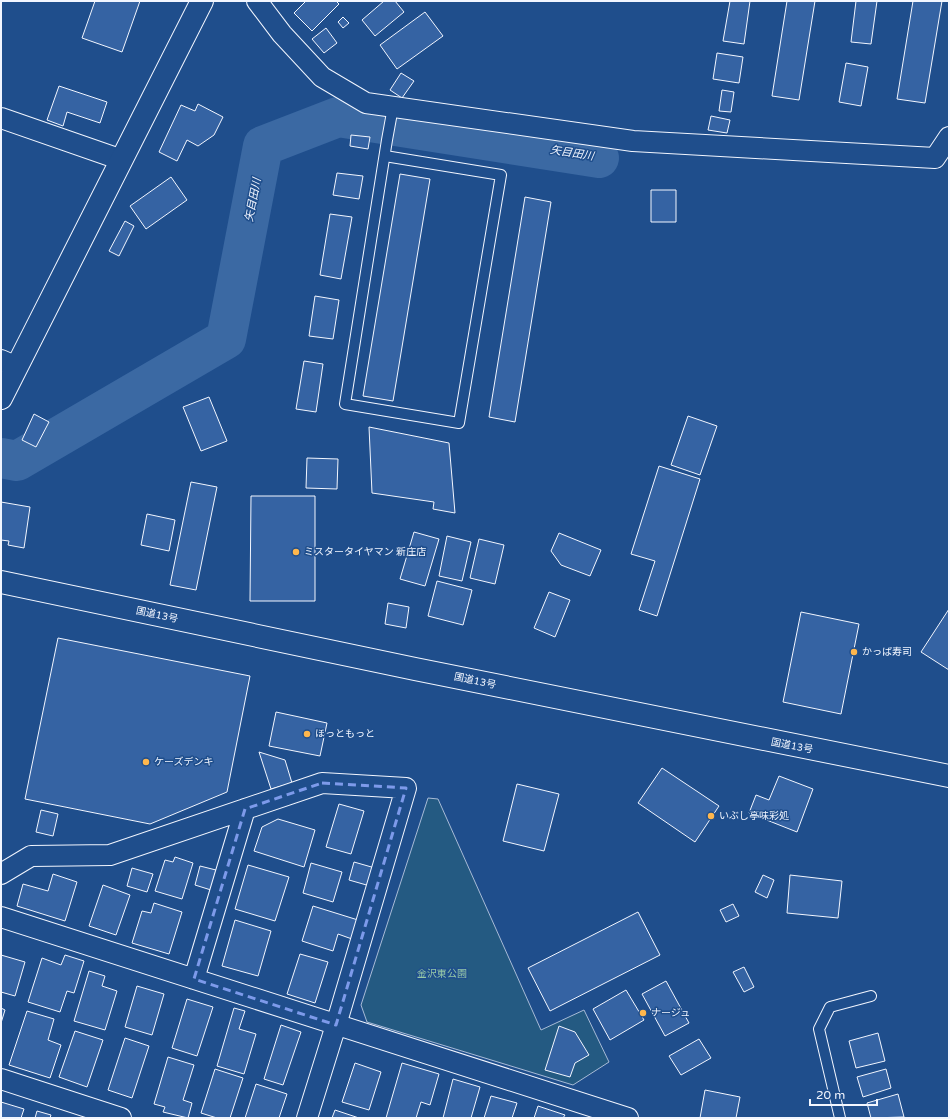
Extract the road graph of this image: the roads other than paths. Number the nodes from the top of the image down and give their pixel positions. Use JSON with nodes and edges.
{"nodes":[{"id":1,"x":202,"y":1,"type":"edge"},
{"id":2,"x":257,"y":1,"type":"edge"},
{"id":3,"x":393,"y":107,"type":"junction"},
{"id":4,"x":1,"y":118,"type":"edge"},
{"id":5,"x":949,"y":137,"type":"edge"},
{"id":6,"x":385,"y":156,"type":"junction"},
{"id":7,"x":122,"y":160,"type":"junction"},
{"id":8,"x":9,"y":364,"type":"edge"},
{"id":9,"x":1,"y":398,"type":"edge"},
{"id":10,"x":1,"y":582,"type":"edge"},
{"id":11,"x":949,"y":776,"type":"edge"},
{"id":12,"x":245,"y":809,"type":"junction"},
{"id":13,"x":1,"y":874,"type":"edge"},
{"id":14,"x":1,"y":917,"type":"edge"},
{"id":15,"x":194,"y":979,"type":"junction"},
{"id":16,"x":871,"y":996,"type":"dead end"},
{"id":17,"x":336,"y":1024,"type":"junction"},
{"id":18,"x":1,"y":1079,"type":"edge"},
{"id":19,"x":121,"y":1118,"type":"edge"},
{"id":20,"x":307,"y":1118,"type":"edge"},
{"id":21,"x":628,"y":1118,"type":"edge"},
{"id":22,"x":840,"y":1118,"type":"edge"}],
"edges":[{"from":1,"to":7,"type":"main road"},
{"from":2,"to":3,"type":"street"},
{"from":3,"to":5,"type":"street"},
{"from":3,"to":6,"type":"lane"},
{"from":4,"to":7,"type":"street"},
{"from":6,"to":6,"type":"lane"},
{"from":7,"to":8,"type":"main road"},
{"from":8,"to":9,"type":"main road"},
{"from":10,"to":11,"type":"main road","name":"国道13号"},
{"from":12,"to":13,"type":"street"},
{"from":12,"to":15,"type":"street"},
{"from":12,"to":17,"type":"street"},
{"from":14,"to":15,"type":"street"},
{"from":15,"to":17,"type":"street"},
{"from":16,"to":22,"type":"lane"},
{"from":17,"to":20,"type":"street"},
{"from":17,"to":21,"type":"street"},
{"from":18,"to":19,"type":"street"}]}
